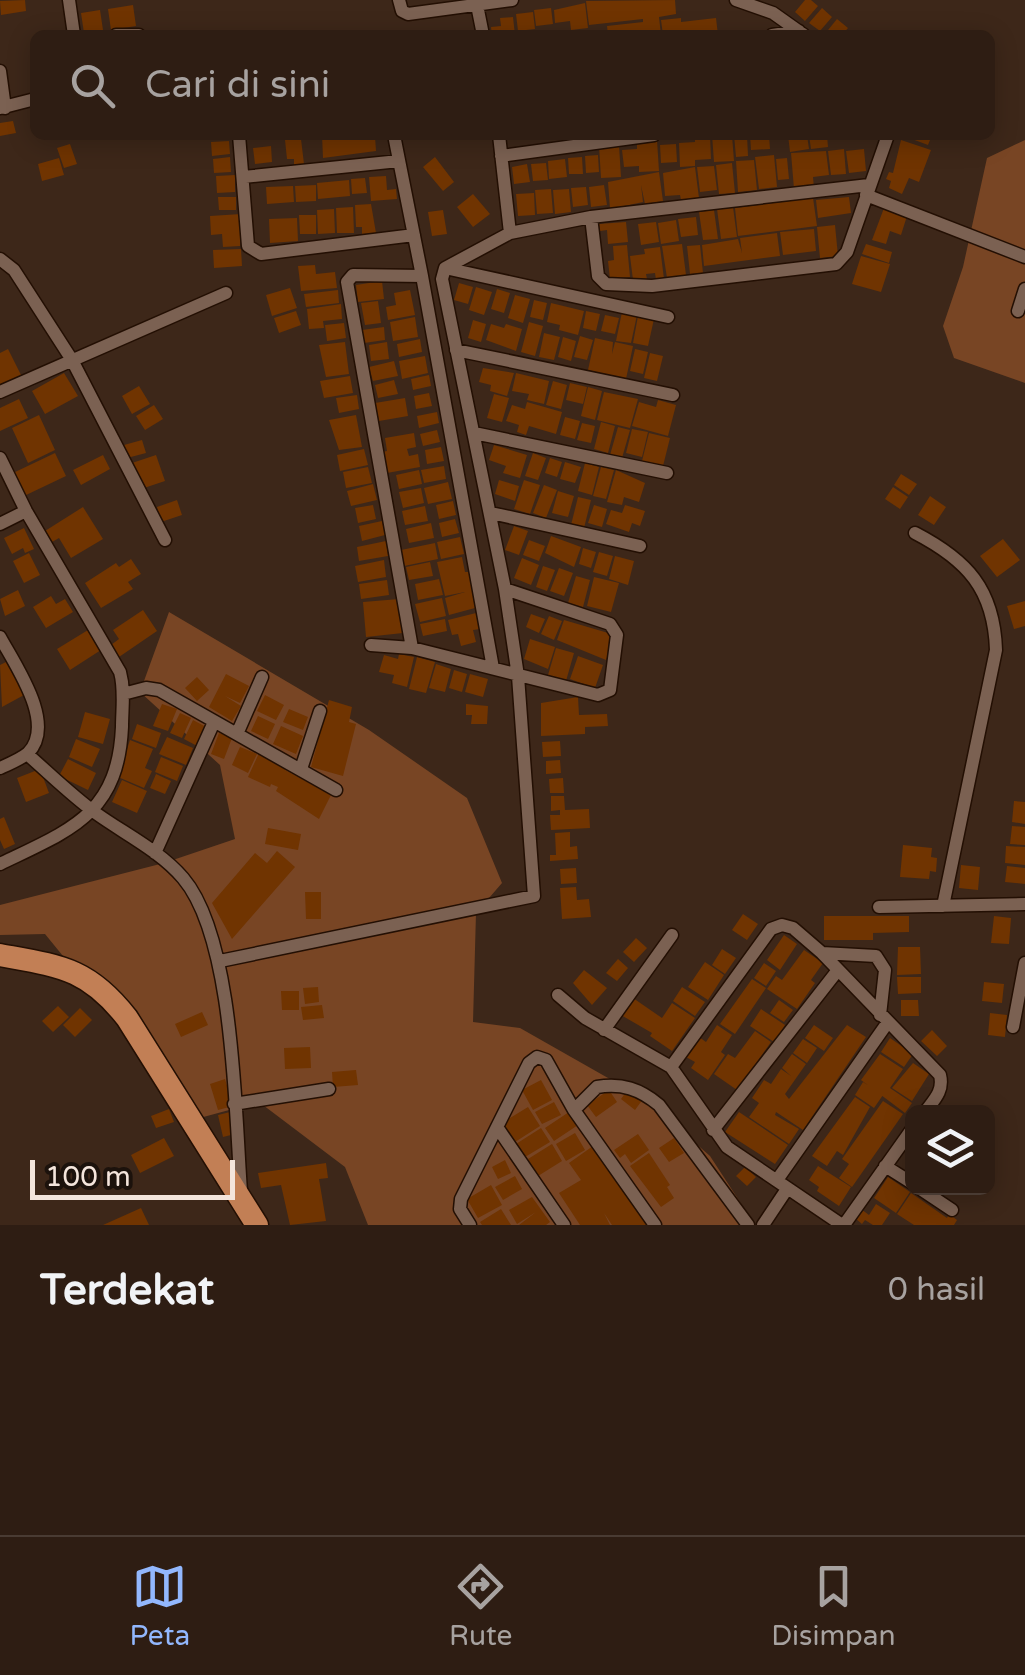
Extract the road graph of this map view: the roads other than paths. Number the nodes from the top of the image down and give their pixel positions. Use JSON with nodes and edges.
{"nodes":[{"id":1,"x":68,"y":0,"type":"edge"},
{"id":2,"x":399,"y":0,"type":"edge"},
{"id":3,"x":512,"y":0,"type":"edge"},
{"id":4,"x":736,"y":0,"type":"edge"},
{"id":5,"x":477,"y":4,"type":"junction"},
{"id":6,"x":73,"y":30,"type":"edge"},
{"id":7,"x":482,"y":30,"type":"edge"},
{"id":8,"x":798,"y":30,"type":"edge"},
{"id":9,"x":0,"y":70,"type":"edge"},
{"id":10,"x":30,"y":100,"type":"edge"},
{"id":11,"x":2,"y":108,"type":"edge"},
{"id":12,"x":239,"y":140,"type":"edge"},
{"id":13,"x":395,"y":140,"type":"edge"},
{"id":14,"x":499,"y":140,"type":"edge"},
{"id":15,"x":618,"y":140,"type":"edge"},
{"id":16,"x":886,"y":140,"type":"edge"},
{"id":17,"x":501,"y":156,"type":"junction"},
{"id":18,"x":399,"y":161,"type":"junction"},
{"id":19,"x":243,"y":177,"type":"junction"},
{"id":20,"x":868,"y":190,"type":"junction"},
{"id":21,"x":591,"y":217,"type":"junction"},
{"id":22,"x":510,"y":233,"type":"junction"},
{"id":23,"x":414,"y":235,"type":"junction"},
{"id":24,"x":1025,"y":258,"type":"edge"},
{"id":25,"x":0,"y":259,"type":"edge"},
{"id":26,"x":445,"y":268,"type":"junction"},
{"id":27,"x":422,"y":276,"type":"junction"},
{"id":28,"x":1025,"y":289,"type":"edge"},
{"id":29,"x":226,"y":293,"type":"dead end"},
{"id":30,"x":1018,"y":310,"type":"dead end"},
{"id":31,"x":668,"y":317,"type":"dead end"},
{"id":32,"x":456,"y":350,"type":"junction"},
{"id":33,"x":72,"y":360,"type":"junction"},
{"id":34,"x":0,"y":392,"type":"edge"},
{"id":35,"x":673,"y":395,"type":"dead end"},
{"id":36,"x":474,"y":433,"type":"junction"},
{"id":37,"x":0,"y":458,"type":"edge"},
{"id":38,"x":667,"y":474,"type":"dead end"},
{"id":39,"x":26,"y":511,"type":"junction"},
{"id":40,"x":491,"y":513,"type":"junction"},
{"id":41,"x":0,"y":524,"type":"edge"},
{"id":42,"x":916,"y":533,"type":"dead end"},
{"id":43,"x":165,"y":540,"type":"dead end"},
{"id":44,"x":640,"y":546,"type":"dead end"},
{"id":45,"x":505,"y":589,"type":"junction"},
{"id":46,"x":0,"y":637,"type":"edge"},
{"id":47,"x":371,"y":645,"type":"dead end"},
{"id":48,"x":412,"y":648,"type":"junction"},
{"id":49,"x":504,"y":671,"type":"junction"},
{"id":50,"x":262,"y":677,"type":"dead end"},
{"id":51,"x":123,"y":694,"type":"junction"},
{"id":52,"x":320,"y":711,"type":"dead end"},
{"id":53,"x":214,"y":722,"type":"junction"},
{"id":54,"x":237,"y":734,"type":"junction"},
{"id":55,"x":27,"y":754,"type":"junction"},
{"id":56,"x":0,"y":768,"type":"edge"},
{"id":57,"x":301,"y":769,"type":"junction"},
{"id":58,"x":336,"y":790,"type":"dead end"},
{"id":59,"x":92,"y":811,"type":"junction"},
{"id":60,"x":155,"y":853,"type":"junction"},
{"id":61,"x":0,"y":864,"type":"edge"},
{"id":62,"x":1025,"y":904,"type":"edge"},
{"id":63,"x":942,"y":906,"type":"junction"},
{"id":64,"x":879,"y":907,"type":"dead end"},
{"id":65,"x":672,"y":935,"type":"dead end"},
{"id":66,"x":822,"y":953,"type":"junction"},
{"id":67,"x":0,"y":955,"type":"edge"},
{"id":68,"x":220,"y":961,"type":"junction"},
{"id":69,"x":1025,"y":963,"type":"edge"},
{"id":70,"x":838,"y":970,"type":"junction"},
{"id":71,"x":558,"y":995,"type":"dead end"},
{"id":72,"x":884,"y":1018,"type":"junction"},
{"id":73,"x":1013,"y":1027,"type":"dead end"},
{"id":74,"x":604,"y":1030,"type":"junction"},
{"id":75,"x":670,"y":1068,"type":"junction"},
{"id":76,"x":329,"y":1089,"type":"dead end"},
{"id":77,"x":234,"y":1104,"type":"junction"},
{"id":78,"x":930,"y":1105,"type":"edge"},
{"id":79,"x":574,"y":1110,"type":"junction"},
{"id":80,"x":498,"y":1127,"type":"junction"},
{"id":81,"x":713,"y":1130,"type":"junction"},
{"id":82,"x":905,"y":1139,"type":"edge"},
{"id":83,"x":885,"y":1166,"type":"junction"},
{"id":84,"x":905,"y":1179,"type":"edge"},
{"id":85,"x":779,"y":1195,"type":"junction"},
{"id":86,"x":930,"y":1195,"type":"edge"},
{"id":87,"x":242,"y":1204,"type":"junction"},
{"id":88,"x":952,"y":1210,"type":"dead end"},
{"id":89,"x":257,"y":1225,"type":"edge"},
{"id":90,"x":470,"y":1225,"type":"edge"},
{"id":91,"x":564,"y":1225,"type":"edge"},
{"id":92,"x":655,"y":1225,"type":"edge"},
{"id":93,"x":748,"y":1225,"type":"edge"},
{"id":94,"x":763,"y":1225,"type":"edge"},
{"id":95,"x":843,"y":1225,"type":"edge"}],
"edges":[{"from":1,"to":6,"type":"street"},
{"from":2,"to":5,"type":"street"},
{"from":3,"to":5,"type":"street"},
{"from":4,"to":8,"type":"street"},
{"from":5,"to":7,"type":"street"},
{"from":9,"to":11,"type":"street"},
{"from":10,"to":11,"type":"street"},
{"from":12,"to":19,"type":"street"},
{"from":13,"to":18,"type":"street"},
{"from":14,"to":17,"type":"street"},
{"from":15,"to":17,"type":"street"},
{"from":16,"to":20,"type":"street"},
{"from":17,"to":22,"type":"street"},
{"from":18,"to":19,"type":"street"},
{"from":18,"to":23,"type":"street"},
{"from":19,"to":23,"type":"street"},
{"from":20,"to":21,"type":"street"},
{"from":20,"to":21,"type":"street"},
{"from":20,"to":24,"type":"street"},
{"from":21,"to":22,"type":"street"},
{"from":22,"to":26,"type":"street"},
{"from":23,"to":27,"type":"street"},
{"from":25,"to":33,"type":"street"},
{"from":26,"to":31,"type":"street"},
{"from":26,"to":32,"type":"street"},
{"from":27,"to":48,"type":"street"},
{"from":27,"to":49,"type":"street"},
{"from":28,"to":30,"type":"street"},
{"from":29,"to":33,"type":"street"},
{"from":32,"to":35,"type":"street"},
{"from":32,"to":36,"type":"street"},
{"from":33,"to":34,"type":"street"},
{"from":33,"to":43,"type":"street"},
{"from":36,"to":38,"type":"street"},
{"from":36,"to":40,"type":"street"},
{"from":37,"to":39,"type":"street"},
{"from":39,"to":41,"type":"street"},
{"from":39,"to":51,"type":"street"},
{"from":40,"to":44,"type":"street"},
{"from":40,"to":45,"type":"street"},
{"from":42,"to":63,"type":"street"},
{"from":45,"to":49,"type":"street"},
{"from":45,"to":49,"type":"street"},
{"from":46,"to":55,"type":"street"},
{"from":47,"to":48,"type":"street"},
{"from":48,"to":49,"type":"street"},
{"from":49,"to":68,"type":"street"},
{"from":50,"to":54,"type":"street"},
{"from":51,"to":53,"type":"street"},
{"from":51,"to":59,"type":"street"},
{"from":52,"to":57,"type":"street"},
{"from":53,"to":54,"type":"street"},
{"from":53,"to":60,"type":"street"},
{"from":54,"to":57,"type":"street"},
{"from":55,"to":56,"type":"street"},
{"from":55,"to":59,"type":"street"},
{"from":57,"to":58,"type":"street"},
{"from":59,"to":60,"type":"street"},
{"from":59,"to":61,"type":"street"},
{"from":60,"to":68,"type":"street"},
{"from":62,"to":63,"type":"street"},
{"from":63,"to":64,"type":"street"},
{"from":65,"to":74,"type":"street"},
{"from":66,"to":70,"type":"street"},
{"from":66,"to":72,"type":"street"},
{"from":66,"to":75,"type":"street"},
{"from":67,"to":87,"type":"highway"},
{"from":68,"to":77,"type":"street"},
{"from":69,"to":73,"type":"street"},
{"from":70,"to":72,"type":"street"},
{"from":70,"to":81,"type":"street"},
{"from":71,"to":74,"type":"street"},
{"from":72,"to":78,"type":"street"},
{"from":72,"to":85,"type":"street"},
{"from":74,"to":75,"type":"street"},
{"from":75,"to":81,"type":"street"},
{"from":76,"to":77,"type":"street"},
{"from":77,"to":87,"type":"street"},
{"from":79,"to":80,"type":"street"},
{"from":79,"to":92,"type":"street"},
{"from":79,"to":93,"type":"street"},
{"from":80,"to":90,"type":"street"},
{"from":80,"to":91,"type":"street"},
{"from":81,"to":85,"type":"street"},
{"from":82,"to":83,"type":"street"},
{"from":83,"to":84,"type":"street"},
{"from":83,"to":95,"type":"street"},
{"from":85,"to":94,"type":"street"},
{"from":85,"to":95,"type":"street"},
{"from":86,"to":88,"type":"street"},
{"from":87,"to":89,"type":"highway"}]}
